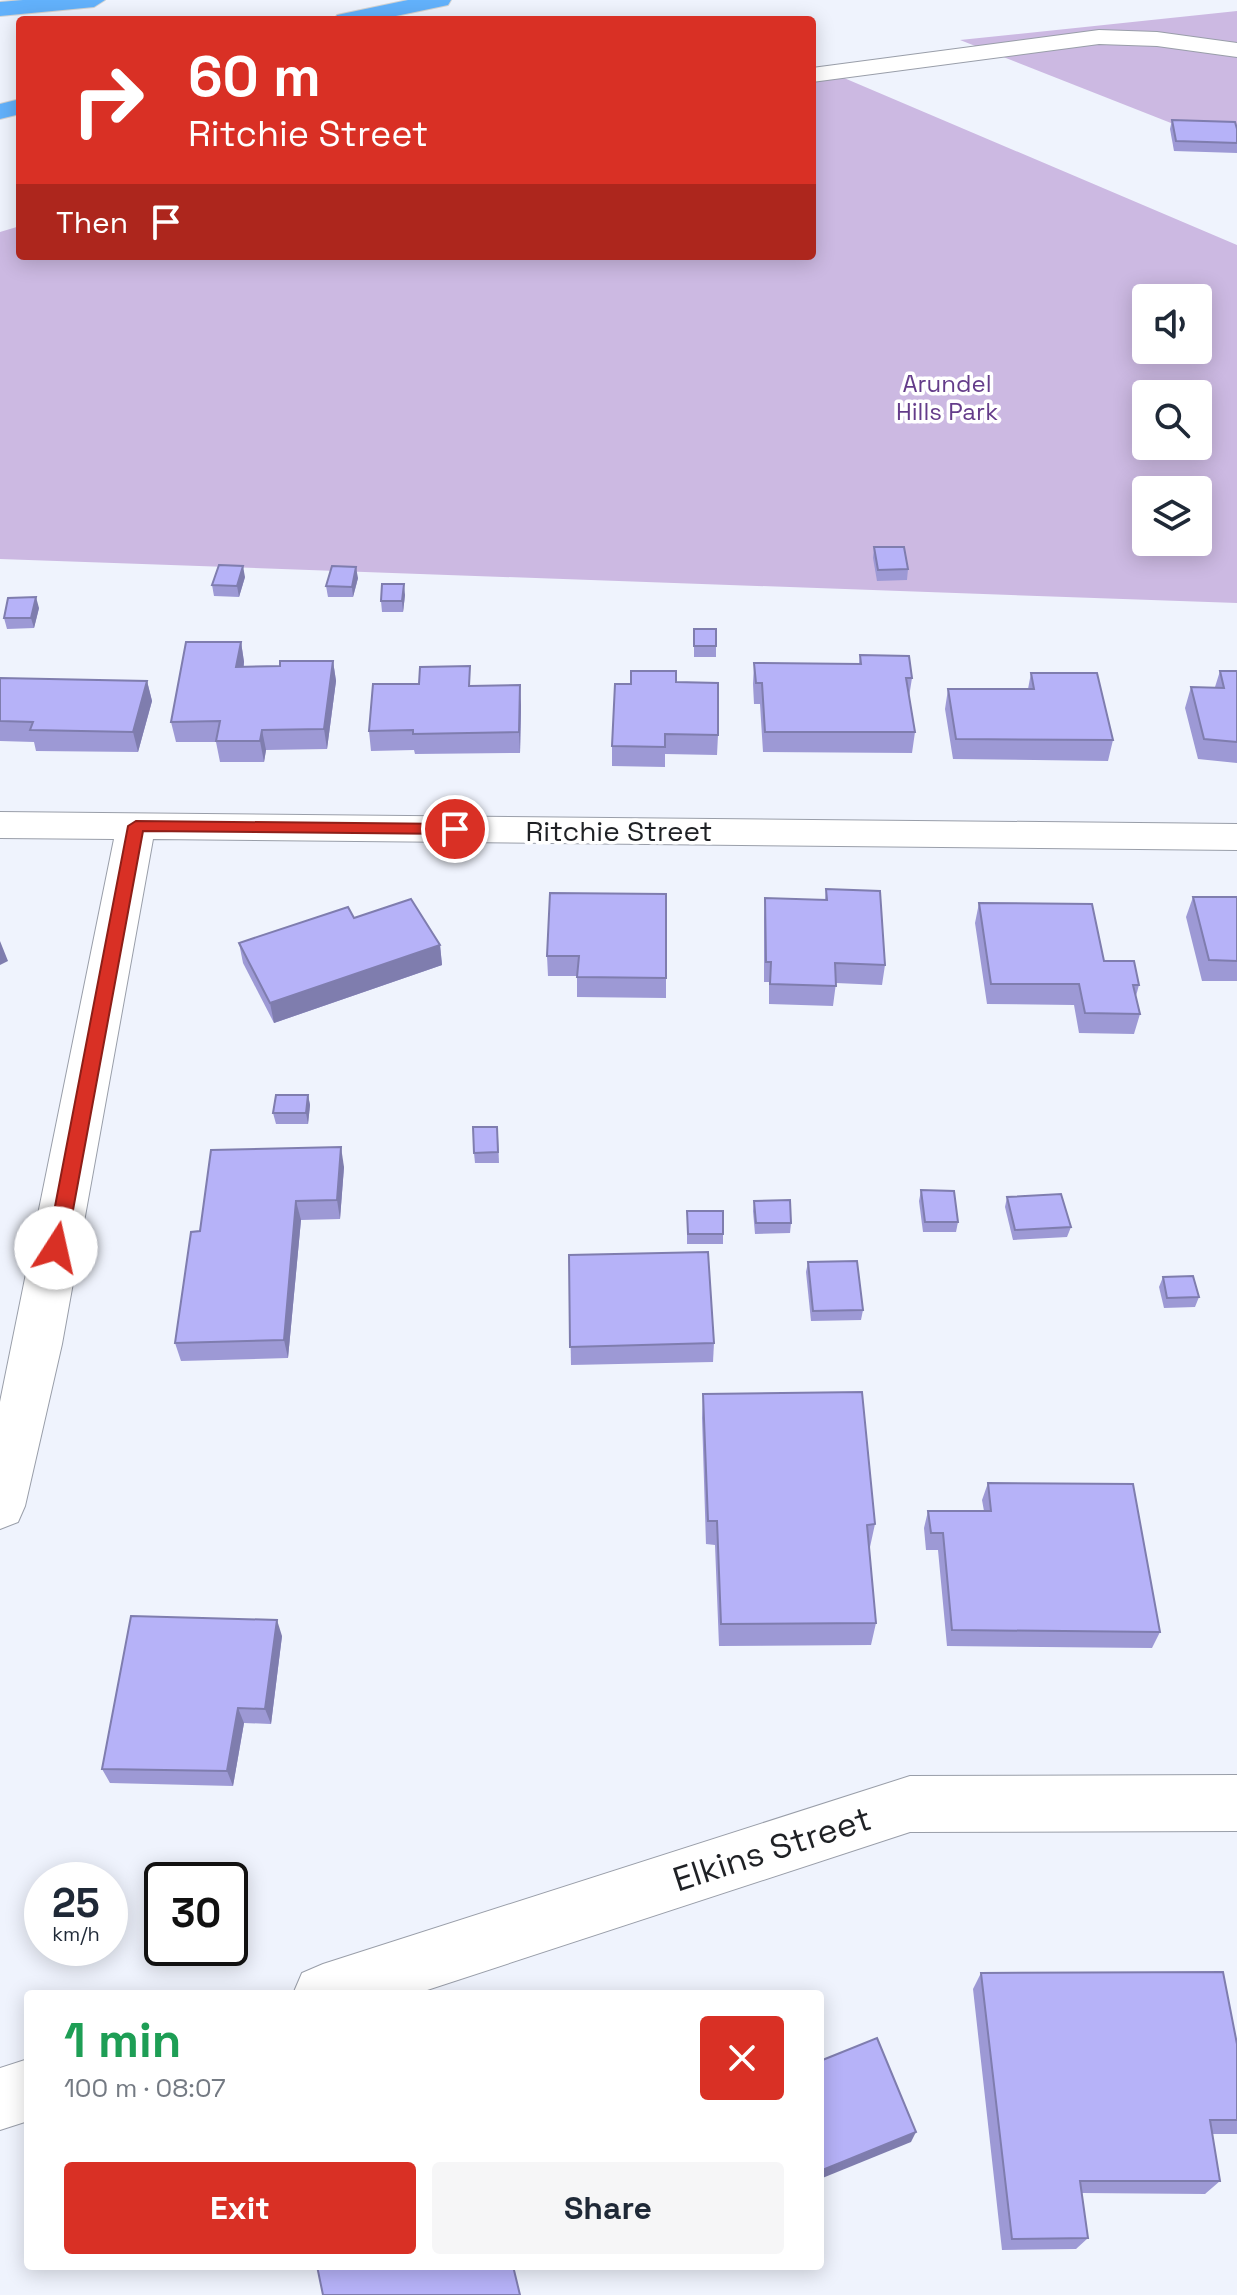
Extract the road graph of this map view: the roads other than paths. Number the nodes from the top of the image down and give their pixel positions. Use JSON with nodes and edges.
{"nodes":[{"id":1,"x":94,"y":0,"type":"edge"},
{"id":2,"x":440,"y":0,"type":"edge"},
{"id":3,"x":0,"y":9,"type":"edge"},
{"id":4,"x":364,"y":16,"type":"edge"},
{"id":5,"x":1237,"y":50,"type":"edge"},
{"id":6,"x":816,"y":74,"type":"edge"},
{"id":7,"x":0,"y":825,"type":"edge"},
{"id":8,"x":136,"y":826,"type":"junction"},
{"id":9,"x":1237,"y":837,"type":"edge"},
{"id":10,"x":0,"y":1506,"type":"edge"},
{"id":11,"x":1237,"y":1803,"type":"edge"},
{"id":12,"x":335,"y":1990,"type":"edge"},
{"id":13,"x":24,"y":2091,"type":"edge"},
{"id":14,"x":0,"y":2099,"type":"edge"}],
"edges":[{"from":1,"to":3,"type":"highway"},
{"from":2,"to":4,"type":"highway"},
{"from":5,"to":6,"type":"street"},
{"from":7,"to":8,"type":"street","name":"Ritchie Street"},
{"from":8,"to":9,"type":"street","name":"Ritchie Street"},
{"from":8,"to":10,"type":"street"},
{"from":11,"to":12,"type":"street","name":"Elkins Street"},
{"from":13,"to":14,"type":"street"}]}
